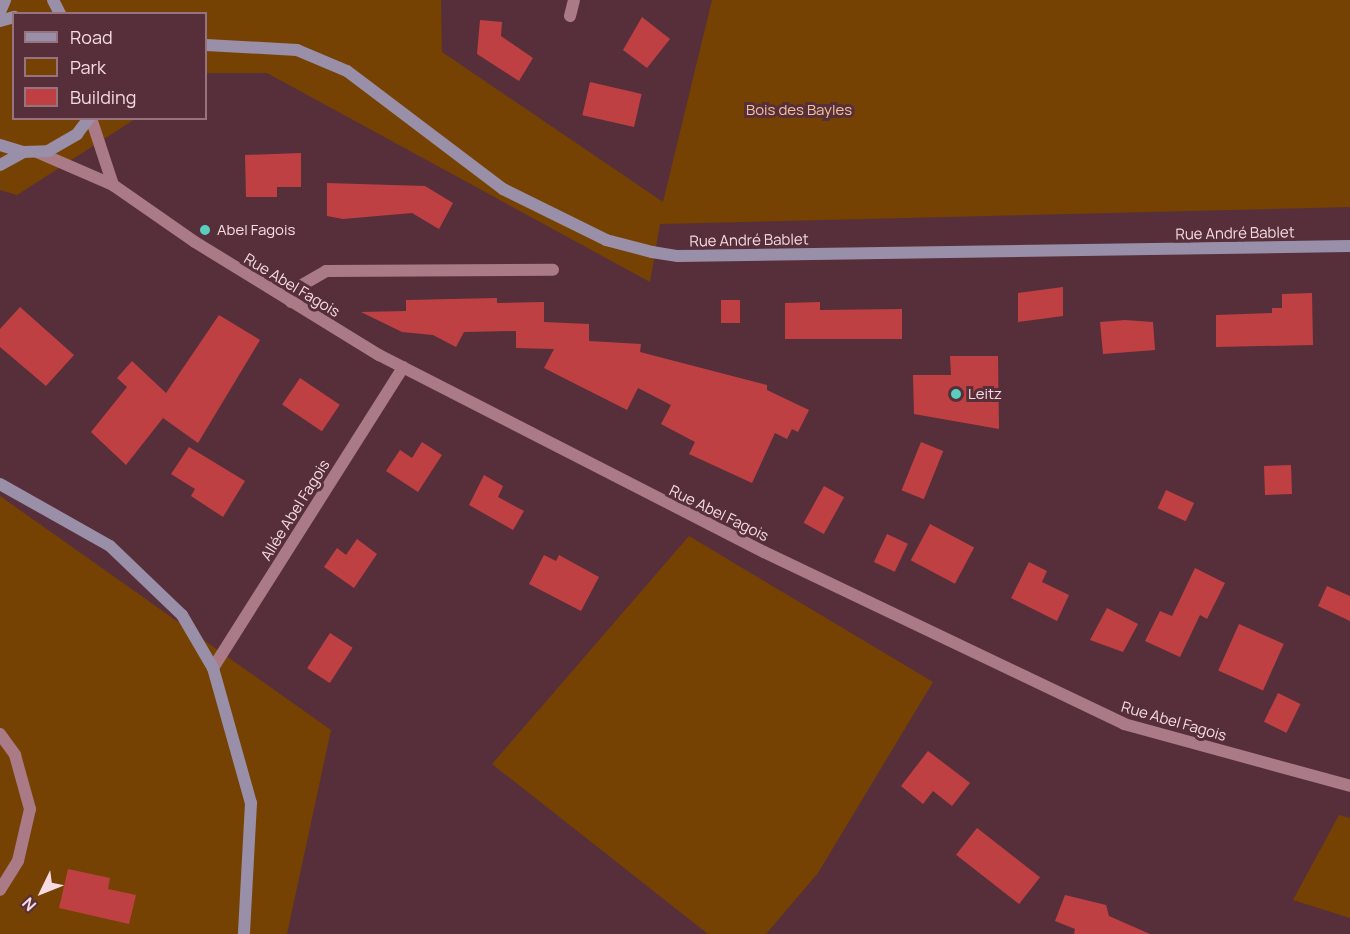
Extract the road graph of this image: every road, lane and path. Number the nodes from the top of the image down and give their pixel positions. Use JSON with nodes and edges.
{"nodes":[{"id":1,"x":5,"y":0,"type":"edge"},
{"id":2,"x":574,"y":0,"type":"edge"},
{"id":3,"x":0,"y":12,"type":"edge"},
{"id":4,"x":570,"y":16,"type":"dead end"},
{"id":5,"x":207,"y":45,"type":"edge"},
{"id":6,"x":88,"y":120,"type":"edge"},
{"id":7,"x":91,"y":120,"type":"edge"},
{"id":8,"x":0,"y":145,"type":"edge"},
{"id":9,"x":23,"y":152,"type":"junction"},
{"id":10,"x":37,"y":152,"type":"junction"},
{"id":11,"x":0,"y":165,"type":"edge"},
{"id":12,"x":113,"y":185,"type":"junction"},
{"id":13,"x":1350,"y":246,"type":"edge"},
{"id":14,"x":553,"y":270,"type":"dead end"},
{"id":15,"x":291,"y":302,"type":"junction"},
{"id":16,"x":403,"y":368,"type":"junction"},
{"id":17,"x":0,"y":484,"type":"edge"},
{"id":18,"x":213,"y":668,"type":"junction"},
{"id":19,"x":0,"y":734,"type":"edge"},
{"id":20,"x":1350,"y":786,"type":"edge"},
{"id":21,"x":0,"y":890,"type":"edge"},
{"id":22,"x":244,"y":934,"type":"edge"}],
"edges":[{"from":1,"to":3,"type":"main road"},
{"from":2,"to":4,"type":"street"},
{"from":5,"to":13,"type":"main road","name":"Rue André Bablet"},
{"from":6,"to":10,"type":"main road"},
{"from":7,"to":12,"type":"street"},
{"from":8,"to":9,"type":"main road"},
{"from":9,"to":10,"type":"main road"},
{"from":9,"to":11,"type":"main road"},
{"from":10,"to":12,"type":"street","name":"Rue Abel Fagois"},
{"from":12,"to":15,"type":"street","name":"Rue Abel Fagois"},
{"from":14,"to":15,"type":"street"},
{"from":15,"to":16,"type":"street","name":"Rue Abel Fagois"},
{"from":16,"to":18,"type":"street","name":"Allée Abel Fagois"},
{"from":16,"to":20,"type":"street","name":"Rue Abel Fagois"},
{"from":17,"to":18,"type":"main road"},
{"from":18,"to":22,"type":"main road"},
{"from":19,"to":21,"type":"street"}]}
